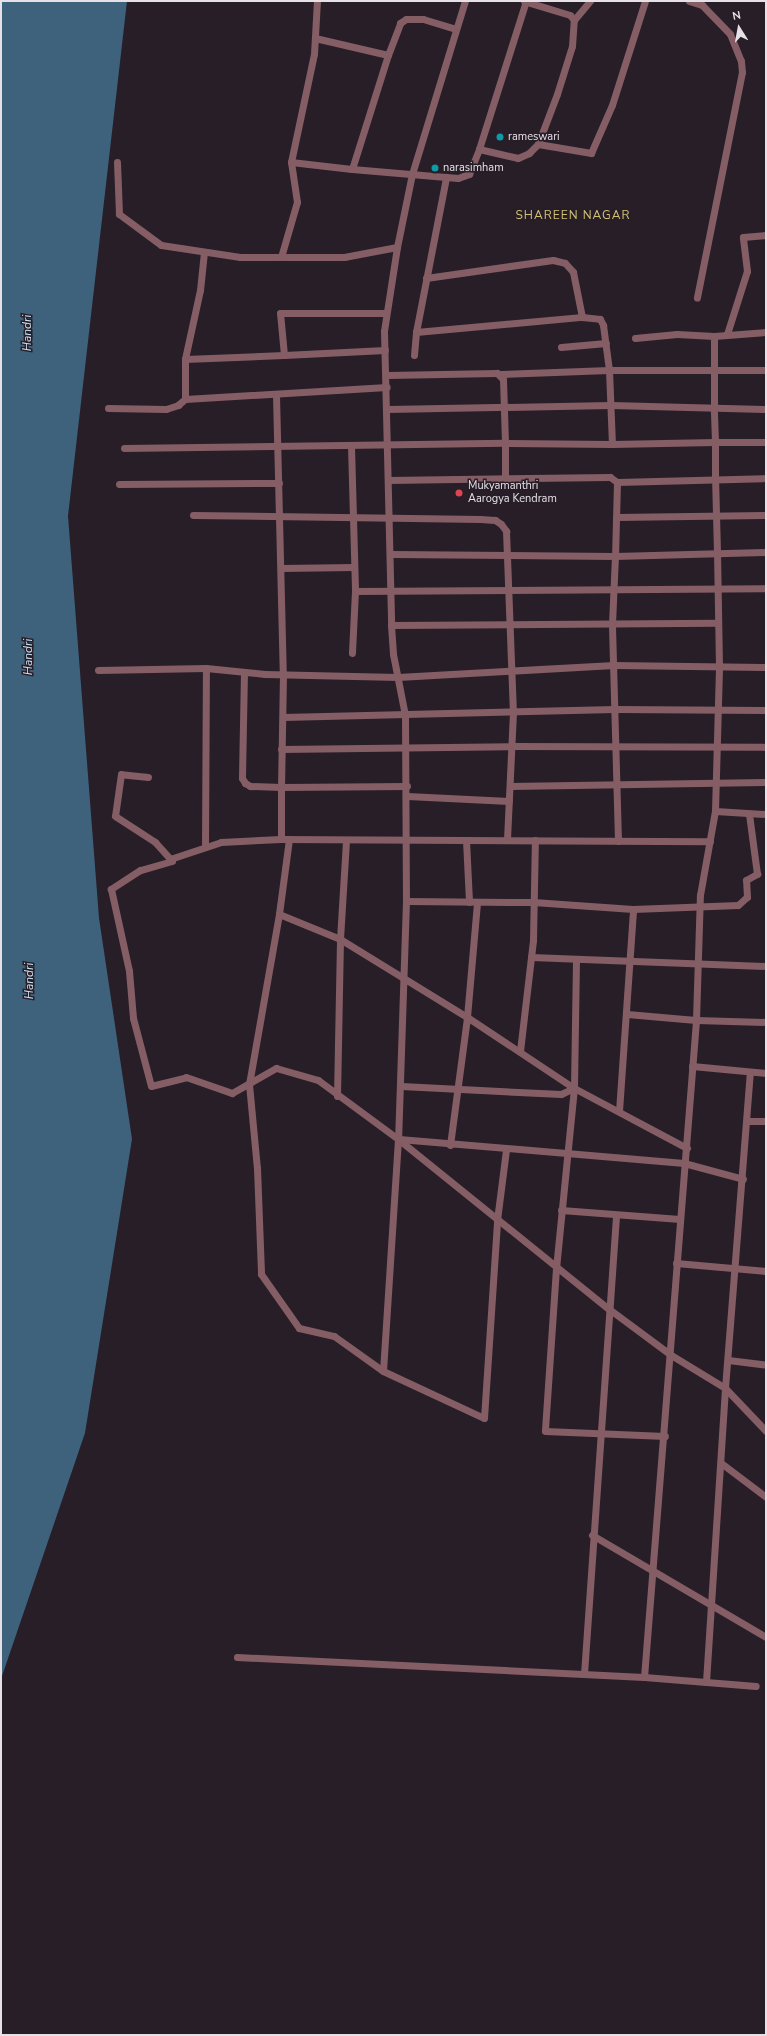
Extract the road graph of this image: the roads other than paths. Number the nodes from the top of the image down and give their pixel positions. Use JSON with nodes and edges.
{"nodes":[{"id":1,"x":317,"y":1,"type":"edge"},
{"id":2,"x":465,"y":1,"type":"edge"},
{"id":3,"x":525,"y":1,"type":"edge"},
{"id":4,"x":590,"y":1,"type":"edge"},
{"id":5,"x":645,"y":1,"type":"edge"},
{"id":6,"x":689,"y":1,"type":"edge"},
{"id":7,"x":574,"y":20,"type":"junction"},
{"id":8,"x":456,"y":29,"type":"junction"},
{"id":9,"x":315,"y":38,"type":"junction"},
{"id":10,"x":388,"y":55,"type":"junction"},
{"id":11,"x":538,"y":144,"type":"junction"},
{"id":12,"x":479,"y":149,"type":"junction"},
{"id":13,"x":117,"y":162,"type":"dead end"},
{"id":14,"x":290,"y":162,"type":"junction"},
{"id":15,"x":352,"y":169,"type":"junction"},
{"id":16,"x":412,"y":174,"type":"junction"},
{"id":17,"x":446,"y":177,"type":"junction"},
{"id":18,"x":766,"y":235,"type":"edge"},
{"id":19,"x":397,"y":247,"type":"junction"},
{"id":20,"x":204,"y":252,"type":"junction"},
{"id":21,"x":281,"y":257,"type":"junction"},
{"id":22,"x":426,"y":278,"type":"junction"},
{"id":23,"x":697,"y":298,"type":"dead end"},
{"id":24,"x":385,"y":313,"type":"junction"},
{"id":25,"x":582,"y":317,"type":"junction"},
{"id":26,"x":416,"y":332,"type":"junction"},
{"id":27,"x":766,"y":332,"type":"edge"},
{"id":28,"x":727,"y":334,"type":"junction"},
{"id":29,"x":714,"y":336,"type":"junction"},
{"id":30,"x":635,"y":338,"type":"dead end"},
{"id":31,"x":606,"y":343,"type":"junction"},
{"id":32,"x":561,"y":347,"type":"dead end"},
{"id":33,"x":384,"y":350,"type":"junction"},
{"id":34,"x":284,"y":355,"type":"junction"},
{"id":35,"x":414,"y":355,"type":"dead end"},
{"id":36,"x":185,"y":359,"type":"junction"},
{"id":37,"x":608,"y":370,"type":"junction"},
{"id":38,"x":714,"y":370,"type":"junction"},
{"id":39,"x":766,"y":370,"type":"edge"},
{"id":40,"x":501,"y":374,"type":"junction"},
{"id":41,"x":387,"y":375,"type":"junction"},
{"id":42,"x":387,"y":387,"type":"junction"},
{"id":43,"x":276,"y":395,"type":"junction"},
{"id":44,"x":185,"y":399,"type":"junction"},
{"id":45,"x":611,"y":405,"type":"junction"},
{"id":46,"x":108,"y":408,"type":"dead end"},
{"id":47,"x":505,"y":408,"type":"junction"},
{"id":48,"x":714,"y":408,"type":"junction"},
{"id":49,"x":387,"y":409,"type":"junction"},
{"id":50,"x":766,"y":409,"type":"edge"},
{"id":51,"x":715,"y":442,"type":"junction"},
{"id":52,"x":766,"y":442,"type":"edge"},
{"id":53,"x":505,"y":443,"type":"junction"},
{"id":54,"x":612,"y":444,"type":"junction"},
{"id":55,"x":387,"y":445,"type":"junction"},
{"id":56,"x":278,"y":446,"type":"junction"},
{"id":57,"x":351,"y":446,"type":"junction"},
{"id":58,"x":124,"y":448,"type":"dead end"},
{"id":59,"x":505,"y":478,"type":"junction"},
{"id":60,"x":716,"y":478,"type":"junction"},
{"id":61,"x":766,"y":478,"type":"edge"},
{"id":62,"x":388,"y":480,"type":"junction"},
{"id":63,"x":617,"y":482,"type":"junction"},
{"id":64,"x":279,"y":483,"type":"junction"},
{"id":65,"x":119,"y":484,"type":"dead end"},
{"id":66,"x":193,"y":515,"type":"dead end"},
{"id":67,"x":716,"y":515,"type":"junction"},
{"id":68,"x":766,"y":515,"type":"edge"},
{"id":69,"x":616,"y":517,"type":"junction"},
{"id":70,"x":280,"y":518,"type":"junction"},
{"id":71,"x":353,"y":518,"type":"junction"},
{"id":72,"x":389,"y":518,"type":"junction"},
{"id":73,"x":717,"y":552,"type":"junction"},
{"id":74,"x":766,"y":552,"type":"edge"},
{"id":75,"x":390,"y":554,"type":"junction"},
{"id":76,"x":507,"y":556,"type":"junction"},
{"id":77,"x":615,"y":556,"type":"junction"},
{"id":78,"x":354,"y":567,"type":"junction"},
{"id":79,"x":281,"y":568,"type":"junction"},
{"id":80,"x":718,"y":587,"type":"junction"},
{"id":81,"x":766,"y":588,"type":"edge"},
{"id":82,"x":614,"y":589,"type":"junction"},
{"id":83,"x":509,"y":590,"type":"junction"},
{"id":84,"x":355,"y":591,"type":"junction"},
{"id":85,"x":391,"y":591,"type":"junction"},
{"id":86,"x":718,"y":623,"type":"junction"},
{"id":87,"x":612,"y":624,"type":"junction"},
{"id":88,"x":509,"y":625,"type":"junction"},
{"id":89,"x":391,"y":626,"type":"junction"},
{"id":90,"x":352,"y":653,"type":"dead end"},
{"id":91,"x":614,"y":665,"type":"junction"},
{"id":92,"x":719,"y":666,"type":"junction"},
{"id":93,"x":766,"y":667,"type":"edge"},
{"id":94,"x":206,"y":668,"type":"junction"},
{"id":95,"x":98,"y":670,"type":"dead end"},
{"id":96,"x":510,"y":670,"type":"junction"},
{"id":97,"x":244,"y":672,"type":"junction"},
{"id":98,"x":284,"y":674,"type":"junction"},
{"id":99,"x":398,"y":677,"type":"junction"},
{"id":100,"x":615,"y":709,"type":"junction"},
{"id":101,"x":718,"y":710,"type":"junction"},
{"id":102,"x":766,"y":710,"type":"edge"},
{"id":103,"x":513,"y":712,"type":"junction"},
{"id":104,"x":405,"y":715,"type":"junction"},
{"id":105,"x":283,"y":717,"type":"junction"},
{"id":106,"x":513,"y":746,"type":"junction"},
{"id":107,"x":615,"y":747,"type":"junction"},
{"id":108,"x":766,"y":747,"type":"edge"},
{"id":109,"x":717,"y":748,"type":"junction"},
{"id":110,"x":281,"y":749,"type":"junction"},
{"id":111,"x":406,"y":749,"type":"junction"},
{"id":112,"x":148,"y":777,"type":"dead end"},
{"id":113,"x":766,"y":782,"type":"edge"},
{"id":114,"x":717,"y":783,"type":"junction"},
{"id":115,"x":407,"y":786,"type":"junction"},
{"id":116,"x":510,"y":786,"type":"junction"},
{"id":117,"x":616,"y":786,"type":"junction"},
{"id":118,"x":281,"y":787,"type":"junction"},
{"id":119,"x":407,"y":796,"type":"junction"},
{"id":120,"x":509,"y":801,"type":"junction"},
{"id":121,"x":715,"y":811,"type":"junction"},
{"id":122,"x":749,"y":814,"type":"junction"},
{"id":123,"x":766,"y":814,"type":"edge"},
{"id":124,"x":285,"y":839,"type":"junction"},
{"id":125,"x":346,"y":840,"type":"junction"},
{"id":126,"x":406,"y":840,"type":"junction"},
{"id":127,"x":466,"y":840,"type":"junction"},
{"id":128,"x":507,"y":840,"type":"junction"},
{"id":129,"x":535,"y":840,"type":"junction"},
{"id":130,"x":618,"y":841,"type":"junction"},
{"id":131,"x":710,"y":841,"type":"junction"},
{"id":132,"x":205,"y":847,"type":"junction"},
{"id":133,"x":170,"y":859,"type":"junction"},
{"id":134,"x":406,"y":901,"type":"junction"},
{"id":135,"x":469,"y":902,"type":"junction"},
{"id":136,"x":477,"y":902,"type":"junction"},
{"id":137,"x":533,"y":902,"type":"junction"},
{"id":138,"x":700,"y":905,"type":"junction"},
{"id":139,"x":634,"y":910,"type":"junction"},
{"id":140,"x":279,"y":914,"type":"junction"},
{"id":141,"x":340,"y":939,"type":"junction"},
{"id":142,"x":531,"y":958,"type":"junction"},
{"id":143,"x":576,"y":960,"type":"junction"},
{"id":144,"x":629,"y":962,"type":"junction"},
{"id":145,"x":698,"y":966,"type":"junction"},
{"id":146,"x":766,"y":966,"type":"edge"},
{"id":147,"x":403,"y":979,"type":"junction"},
{"id":148,"x":627,"y":1014,"type":"junction"},
{"id":149,"x":467,"y":1017,"type":"junction"},
{"id":150,"x":696,"y":1020,"type":"junction"},
{"id":151,"x":766,"y":1022,"type":"edge"},
{"id":152,"x":520,"y":1051,"type":"junction"},
{"id":153,"x":692,"y":1066,"type":"junction"},
{"id":154,"x":750,"y":1072,"type":"junction"},
{"id":155,"x":766,"y":1073,"type":"edge"},
{"id":156,"x":249,"y":1084,"type":"junction"},
{"id":157,"x":401,"y":1086,"type":"junction"},
{"id":158,"x":574,"y":1088,"type":"junction"},
{"id":159,"x":457,"y":1089,"type":"junction"},
{"id":160,"x":337,"y":1096,"type":"junction"},
{"id":161,"x":619,"y":1111,"type":"junction"},
{"id":162,"x":748,"y":1121,"type":"junction"},
{"id":163,"x":766,"y":1121,"type":"edge"},
{"id":164,"x":398,"y":1139,"type":"junction"},
{"id":165,"x":450,"y":1145,"type":"junction"},
{"id":166,"x":686,"y":1148,"type":"junction"},
{"id":167,"x":506,"y":1150,"type":"junction"},
{"id":168,"x":566,"y":1154,"type":"junction"},
{"id":169,"x":684,"y":1163,"type":"junction"},
{"id":170,"x":743,"y":1179,"type":"junction"},
{"id":171,"x":561,"y":1210,"type":"junction"},
{"id":172,"x":616,"y":1215,"type":"junction"},
{"id":173,"x":680,"y":1219,"type":"junction"},
{"id":174,"x":497,"y":1220,"type":"junction"},
{"id":175,"x":676,"y":1263,"type":"junction"},
{"id":176,"x":556,"y":1268,"type":"junction"},
{"id":177,"x":735,"y":1268,"type":"junction"},
{"id":178,"x":766,"y":1271,"type":"edge"},
{"id":179,"x":609,"y":1309,"type":"junction"},
{"id":180,"x":671,"y":1355,"type":"junction"},
{"id":181,"x":728,"y":1360,"type":"junction"},
{"id":182,"x":766,"y":1365,"type":"edge"},
{"id":183,"x":383,"y":1371,"type":"junction"},
{"id":184,"x":725,"y":1388,"type":"junction"},
{"id":185,"x":766,"y":1431,"type":"edge"},
{"id":186,"x":600,"y":1434,"type":"junction"},
{"id":187,"x":665,"y":1436,"type":"junction"},
{"id":188,"x":721,"y":1463,"type":"junction"},
{"id":189,"x":766,"y":1497,"type":"edge"},
{"id":190,"x":592,"y":1535,"type":"junction"},
{"id":191,"x":654,"y":1574,"type":"junction"},
{"id":192,"x":711,"y":1606,"type":"junction"},
{"id":193,"x":766,"y":1637,"type":"edge"},
{"id":194,"x":236,"y":1657,"type":"dead end"},
{"id":195,"x":584,"y":1674,"type":"junction"},
{"id":196,"x":644,"y":1677,"type":"junction"},
{"id":197,"x":706,"y":1682,"type":"junction"},
{"id":198,"x":756,"y":1686,"type":"dead end"}],
"edges":[{"from":1,"to":9,"type":"street"},
{"from":2,"to":8,"type":"street"},
{"from":3,"to":7,"type":"street"},
{"from":3,"to":12,"type":"street"},
{"from":4,"to":7,"type":"street"},
{"from":5,"to":11,"type":"street"},
{"from":6,"to":23,"type":"street"},
{"from":7,"to":11,"type":"street"},
{"from":8,"to":10,"type":"street"},
{"from":8,"to":16,"type":"street"},
{"from":9,"to":10,"type":"street"},
{"from":9,"to":14,"type":"street"},
{"from":10,"to":15,"type":"street"},
{"from":11,"to":12,"type":"street"},
{"from":12,"to":17,"type":"street"},
{"from":13,"to":20,"type":"street"},
{"from":14,"to":15,"type":"street"},
{"from":14,"to":21,"type":"street"},
{"from":15,"to":16,"type":"street"},
{"from":16,"to":17,"type":"street"},
{"from":16,"to":19,"type":"street"},
{"from":17,"to":22,"type":"street"},
{"from":18,"to":28,"type":"street"},
{"from":19,"to":21,"type":"street"},
{"from":19,"to":24,"type":"street"},
{"from":20,"to":21,"type":"street"},
{"from":20,"to":36,"type":"street"},
{"from":22,"to":25,"type":"street"},
{"from":22,"to":26,"type":"street"},
{"from":24,"to":33,"type":"street"},
{"from":24,"to":34,"type":"street"},
{"from":25,"to":26,"type":"street"},
{"from":25,"to":31,"type":"street"},
{"from":26,"to":35,"type":"street"},
{"from":27,"to":28,"type":"street"},
{"from":28,"to":29,"type":"street"},
{"from":29,"to":30,"type":"street"},
{"from":29,"to":38,"type":"street"},
{"from":31,"to":32,"type":"street"},
{"from":31,"to":37,"type":"street"},
{"from":33,"to":34,"type":"street"},
{"from":33,"to":41,"type":"street"},
{"from":34,"to":36,"type":"street"},
{"from":36,"to":44,"type":"street"},
{"from":37,"to":38,"type":"street"},
{"from":37,"to":40,"type":"street"},
{"from":37,"to":45,"type":"street"},
{"from":38,"to":39,"type":"street"},
{"from":38,"to":48,"type":"street"},
{"from":40,"to":41,"type":"street"},
{"from":40,"to":47,"type":"street"},
{"from":41,"to":42,"type":"street"},
{"from":42,"to":43,"type":"street"},
{"from":42,"to":49,"type":"street"},
{"from":43,"to":44,"type":"street"},
{"from":43,"to":56,"type":"street"},
{"from":44,"to":46,"type":"street"},
{"from":45,"to":47,"type":"street"},
{"from":45,"to":48,"type":"street"},
{"from":45,"to":54,"type":"street"},
{"from":47,"to":49,"type":"street"},
{"from":47,"to":53,"type":"street"},
{"from":48,"to":50,"type":"street"},
{"from":48,"to":51,"type":"street"},
{"from":49,"to":55,"type":"street"},
{"from":51,"to":52,"type":"street"},
{"from":51,"to":54,"type":"street"},
{"from":51,"to":60,"type":"street"},
{"from":53,"to":54,"type":"street"},
{"from":53,"to":55,"type":"street"},
{"from":53,"to":59,"type":"street"},
{"from":55,"to":57,"type":"street"},
{"from":55,"to":62,"type":"street"},
{"from":56,"to":57,"type":"street"},
{"from":56,"to":58,"type":"street"},
{"from":56,"to":64,"type":"street"},
{"from":57,"to":71,"type":"street"},
{"from":59,"to":62,"type":"street"},
{"from":59,"to":63,"type":"street"},
{"from":60,"to":61,"type":"street"},
{"from":60,"to":63,"type":"street"},
{"from":60,"to":67,"type":"street"},
{"from":62,"to":72,"type":"street"},
{"from":63,"to":69,"type":"street"},
{"from":64,"to":65,"type":"street"},
{"from":64,"to":70,"type":"street"},
{"from":66,"to":70,"type":"street"},
{"from":67,"to":68,"type":"street"},
{"from":67,"to":69,"type":"street"},
{"from":67,"to":73,"type":"street"},
{"from":69,"to":77,"type":"street"},
{"from":70,"to":71,"type":"street"},
{"from":70,"to":79,"type":"street"},
{"from":71,"to":72,"type":"street"},
{"from":71,"to":78,"type":"street"},
{"from":72,"to":75,"type":"street"},
{"from":72,"to":76,"type":"street"},
{"from":73,"to":74,"type":"street"},
{"from":73,"to":77,"type":"street"},
{"from":73,"to":80,"type":"street"},
{"from":75,"to":76,"type":"street"},
{"from":75,"to":85,"type":"street"},
{"from":76,"to":77,"type":"street"},
{"from":76,"to":83,"type":"street"},
{"from":77,"to":82,"type":"street"},
{"from":78,"to":79,"type":"street"},
{"from":78,"to":84,"type":"street"},
{"from":79,"to":98,"type":"street"},
{"from":80,"to":81,"type":"street"},
{"from":80,"to":82,"type":"street"},
{"from":80,"to":86,"type":"street"},
{"from":82,"to":83,"type":"street"},
{"from":82,"to":87,"type":"street"},
{"from":83,"to":85,"type":"street"},
{"from":83,"to":88,"type":"street"},
{"from":84,"to":85,"type":"street"},
{"from":84,"to":90,"type":"street"},
{"from":85,"to":89,"type":"street"},
{"from":86,"to":87,"type":"street"},
{"from":86,"to":92,"type":"street"},
{"from":87,"to":88,"type":"street"},
{"from":87,"to":91,"type":"street"},
{"from":88,"to":89,"type":"street"},
{"from":88,"to":96,"type":"street"},
{"from":89,"to":99,"type":"street"},
{"from":91,"to":92,"type":"street"},
{"from":91,"to":96,"type":"street"},
{"from":91,"to":100,"type":"street"},
{"from":92,"to":93,"type":"street"},
{"from":92,"to":101,"type":"street"},
{"from":94,"to":95,"type":"street"},
{"from":94,"to":97,"type":"street"},
{"from":94,"to":132,"type":"street"},
{"from":96,"to":99,"type":"street"},
{"from":96,"to":103,"type":"street"},
{"from":97,"to":98,"type":"street"},
{"from":97,"to":118,"type":"street"},
{"from":98,"to":99,"type":"street"},
{"from":98,"to":105,"type":"street"},
{"from":99,"to":104,"type":"street"},
{"from":100,"to":101,"type":"street"},
{"from":100,"to":103,"type":"street"},
{"from":100,"to":107,"type":"street"},
{"from":101,"to":102,"type":"street"},
{"from":101,"to":109,"type":"street"},
{"from":103,"to":104,"type":"street"},
{"from":103,"to":106,"type":"street"},
{"from":104,"to":105,"type":"street"},
{"from":104,"to":111,"type":"street"},
{"from":105,"to":110,"type":"street"},
{"from":106,"to":107,"type":"street"},
{"from":106,"to":111,"type":"street"},
{"from":106,"to":116,"type":"street"},
{"from":107,"to":109,"type":"street"},
{"from":107,"to":117,"type":"street"},
{"from":108,"to":109,"type":"street"},
{"from":109,"to":114,"type":"street"},
{"from":110,"to":111,"type":"street"},
{"from":110,"to":118,"type":"street"},
{"from":111,"to":115,"type":"street"},
{"from":112,"to":133,"type":"street"},
{"from":113,"to":114,"type":"street"},
{"from":114,"to":117,"type":"street"},
{"from":114,"to":121,"type":"street"},
{"from":115,"to":118,"type":"street"},
{"from":115,"to":119,"type":"street"},
{"from":116,"to":117,"type":"street"},
{"from":116,"to":120,"type":"street"},
{"from":117,"to":130,"type":"street"},
{"from":118,"to":124,"type":"street"},
{"from":119,"to":120,"type":"street"},
{"from":119,"to":126,"type":"street"},
{"from":120,"to":128,"type":"street"},
{"from":121,"to":122,"type":"street"},
{"from":121,"to":131,"type":"street"},
{"from":122,"to":123,"type":"street"},
{"from":122,"to":138,"type":"street"},
{"from":124,"to":125,"type":"street"},
{"from":124,"to":132,"type":"street"},
{"from":124,"to":140,"type":"street"},
{"from":125,"to":126,"type":"street"},
{"from":125,"to":141,"type":"street"},
{"from":126,"to":127,"type":"street"},
{"from":126,"to":134,"type":"street"},
{"from":127,"to":128,"type":"street"},
{"from":127,"to":135,"type":"street"},
{"from":128,"to":129,"type":"street"},
{"from":129,"to":130,"type":"street"},
{"from":129,"to":137,"type":"street"},
{"from":130,"to":131,"type":"street"},
{"from":131,"to":138,"type":"street"},
{"from":132,"to":133,"type":"street"},
{"from":133,"to":156,"type":"street"},
{"from":134,"to":135,"type":"street"},
{"from":134,"to":147,"type":"street"},
{"from":135,"to":136,"type":"street"},
{"from":136,"to":137,"type":"street"},
{"from":136,"to":149,"type":"street"},
{"from":137,"to":139,"type":"street"},
{"from":137,"to":142,"type":"street"},
{"from":138,"to":139,"type":"street"},
{"from":138,"to":145,"type":"street"},
{"from":139,"to":144,"type":"street"},
{"from":140,"to":141,"type":"street"},
{"from":140,"to":156,"type":"street"},
{"from":141,"to":147,"type":"street"},
{"from":141,"to":160,"type":"street"},
{"from":142,"to":143,"type":"street"},
{"from":142,"to":152,"type":"street"},
{"from":143,"to":144,"type":"street"},
{"from":143,"to":158,"type":"street"},
{"from":144,"to":145,"type":"street"},
{"from":144,"to":148,"type":"street"},
{"from":145,"to":146,"type":"street"},
{"from":145,"to":150,"type":"street"},
{"from":147,"to":149,"type":"street"},
{"from":147,"to":157,"type":"street"},
{"from":148,"to":150,"type":"street"},
{"from":148,"to":161,"type":"street"},
{"from":149,"to":152,"type":"street"},
{"from":149,"to":159,"type":"street"},
{"from":150,"to":151,"type":"street"},
{"from":150,"to":153,"type":"street"},
{"from":152,"to":158,"type":"street"},
{"from":153,"to":154,"type":"street"},
{"from":153,"to":166,"type":"street"},
{"from":154,"to":155,"type":"street"},
{"from":154,"to":162,"type":"street"},
{"from":156,"to":160,"type":"street"},
{"from":156,"to":183,"type":"street"},
{"from":157,"to":159,"type":"street"},
{"from":157,"to":164,"type":"street"},
{"from":158,"to":159,"type":"street"},
{"from":158,"to":161,"type":"street"},
{"from":158,"to":168,"type":"street"},
{"from":159,"to":165,"type":"street"},
{"from":160,"to":164,"type":"street"},
{"from":161,"to":166,"type":"street"},
{"from":162,"to":163,"type":"street"},
{"from":162,"to":170,"type":"street"},
{"from":164,"to":165,"type":"street"},
{"from":164,"to":174,"type":"street"},
{"from":164,"to":183,"type":"street"},
{"from":165,"to":167,"type":"street"},
{"from":166,"to":169,"type":"street"},
{"from":167,"to":168,"type":"street"},
{"from":167,"to":174,"type":"street"},
{"from":168,"to":169,"type":"street"},
{"from":168,"to":171,"type":"street"},
{"from":169,"to":170,"type":"street"},
{"from":169,"to":173,"type":"street"},
{"from":170,"to":177,"type":"street"},
{"from":171,"to":172,"type":"street"},
{"from":171,"to":176,"type":"street"},
{"from":172,"to":173,"type":"street"},
{"from":172,"to":179,"type":"street"},
{"from":173,"to":175,"type":"street"},
{"from":174,"to":176,"type":"street"},
{"from":174,"to":183,"type":"street"},
{"from":175,"to":177,"type":"street"},
{"from":175,"to":180,"type":"street"},
{"from":176,"to":179,"type":"street"},
{"from":176,"to":186,"type":"street"},
{"from":177,"to":178,"type":"street"},
{"from":177,"to":181,"type":"street"},
{"from":179,"to":180,"type":"street"},
{"from":179,"to":186,"type":"street"},
{"from":180,"to":184,"type":"street"},
{"from":180,"to":187,"type":"street"},
{"from":181,"to":182,"type":"street"},
{"from":181,"to":184,"type":"street"},
{"from":184,"to":185,"type":"street"},
{"from":184,"to":188,"type":"street"},
{"from":186,"to":187,"type":"street"},
{"from":186,"to":190,"type":"street"},
{"from":187,"to":191,"type":"street"},
{"from":188,"to":189,"type":"street"},
{"from":188,"to":192,"type":"street"},
{"from":190,"to":191,"type":"street"},
{"from":190,"to":195,"type":"street"},
{"from":191,"to":192,"type":"street"},
{"from":191,"to":196,"type":"street"},
{"from":192,"to":193,"type":"street"},
{"from":192,"to":197,"type":"street"},
{"from":194,"to":195,"type":"street"},
{"from":195,"to":196,"type":"street"},
{"from":196,"to":197,"type":"street"},
{"from":197,"to":198,"type":"street"}]}
